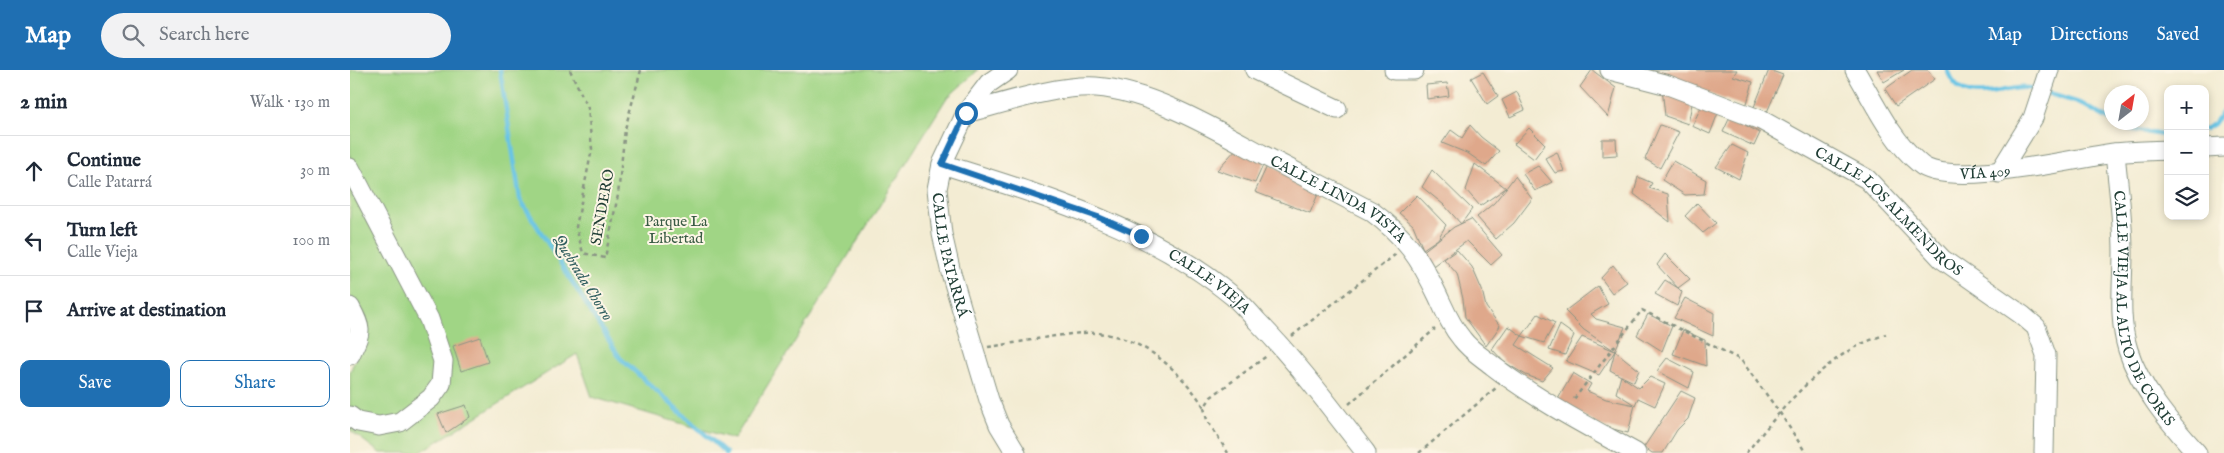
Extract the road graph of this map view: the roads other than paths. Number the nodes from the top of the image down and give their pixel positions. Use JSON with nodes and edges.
{"nodes":[{"id":1,"x":1008,"y":70,"type":"edge"},
{"id":2,"x":1256,"y":70,"type":"edge"},
{"id":3,"x":1394,"y":70,"type":"edge"},
{"id":4,"x":1414,"y":70,"type":"edge"},
{"id":5,"x":1610,"y":70,"type":"edge"},
{"id":6,"x":1856,"y":70,"type":"edge"},
{"id":7,"x":2049,"y":70,"type":"edge"},
{"id":8,"x":1337,"y":109,"type":"dead end"},
{"id":9,"x":966,"y":113,"type":"junction"},
{"id":10,"x":2224,"y":147,"type":"edge"},
{"id":11,"x":2209,"y":148,"type":"edge"},
{"id":12,"x":2164,"y":150,"type":"edge"},
{"id":13,"x":2115,"y":153,"type":"junction"},
{"id":14,"x":942,"y":164,"type":"junction"},
{"id":15,"x":350,"y":168,"type":"edge"},
{"id":16,"x":1999,"y":173,"type":"junction"},
{"id":17,"x":350,"y":307,"type":"edge"},
{"id":18,"x":350,"y":355,"type":"edge"},
{"id":19,"x":350,"y":416,"type":"edge"},
{"id":20,"x":1016,"y":453,"type":"edge"},
{"id":21,"x":1366,"y":453,"type":"edge"},
{"id":22,"x":1636,"y":453,"type":"edge"},
{"id":23,"x":2044,"y":453,"type":"edge"},
{"id":24,"x":2197,"y":453,"type":"edge"}],
"edges":[{"from":1,"to":9,"type":"street","name":"CALLE PATARRÁ"},
{"from":2,"to":8,"type":"street"},
{"from":3,"to":4,"type":"street"},
{"from":5,"to":23,"type":"street","name":"CALLE LOS ALMENDROS"},
{"from":6,"to":16,"type":"street","name":"VÍA 409"},
{"from":7,"to":16,"type":"street"},
{"from":9,"to":14,"type":"street","name":"CALLE PATARRÁ"},
{"from":9,"to":22,"type":"street","name":"CALLE LINDA VISTA"},
{"from":10,"to":11,"type":"street"},
{"from":12,"to":13,"type":"street","name":"VÍA 409"},
{"from":13,"to":16,"type":"street","name":"VÍA 409"},
{"from":13,"to":24,"type":"street","name":"CALLE VIEJA AL ALTO DE CORIS"},
{"from":14,"to":20,"type":"street","name":"CALLE PATARRÁ"},
{"from":14,"to":21,"type":"street","name":"CALLE VIEJA"},
{"from":15,"to":19,"type":"street"},
{"from":17,"to":18,"type":"street"}]}
